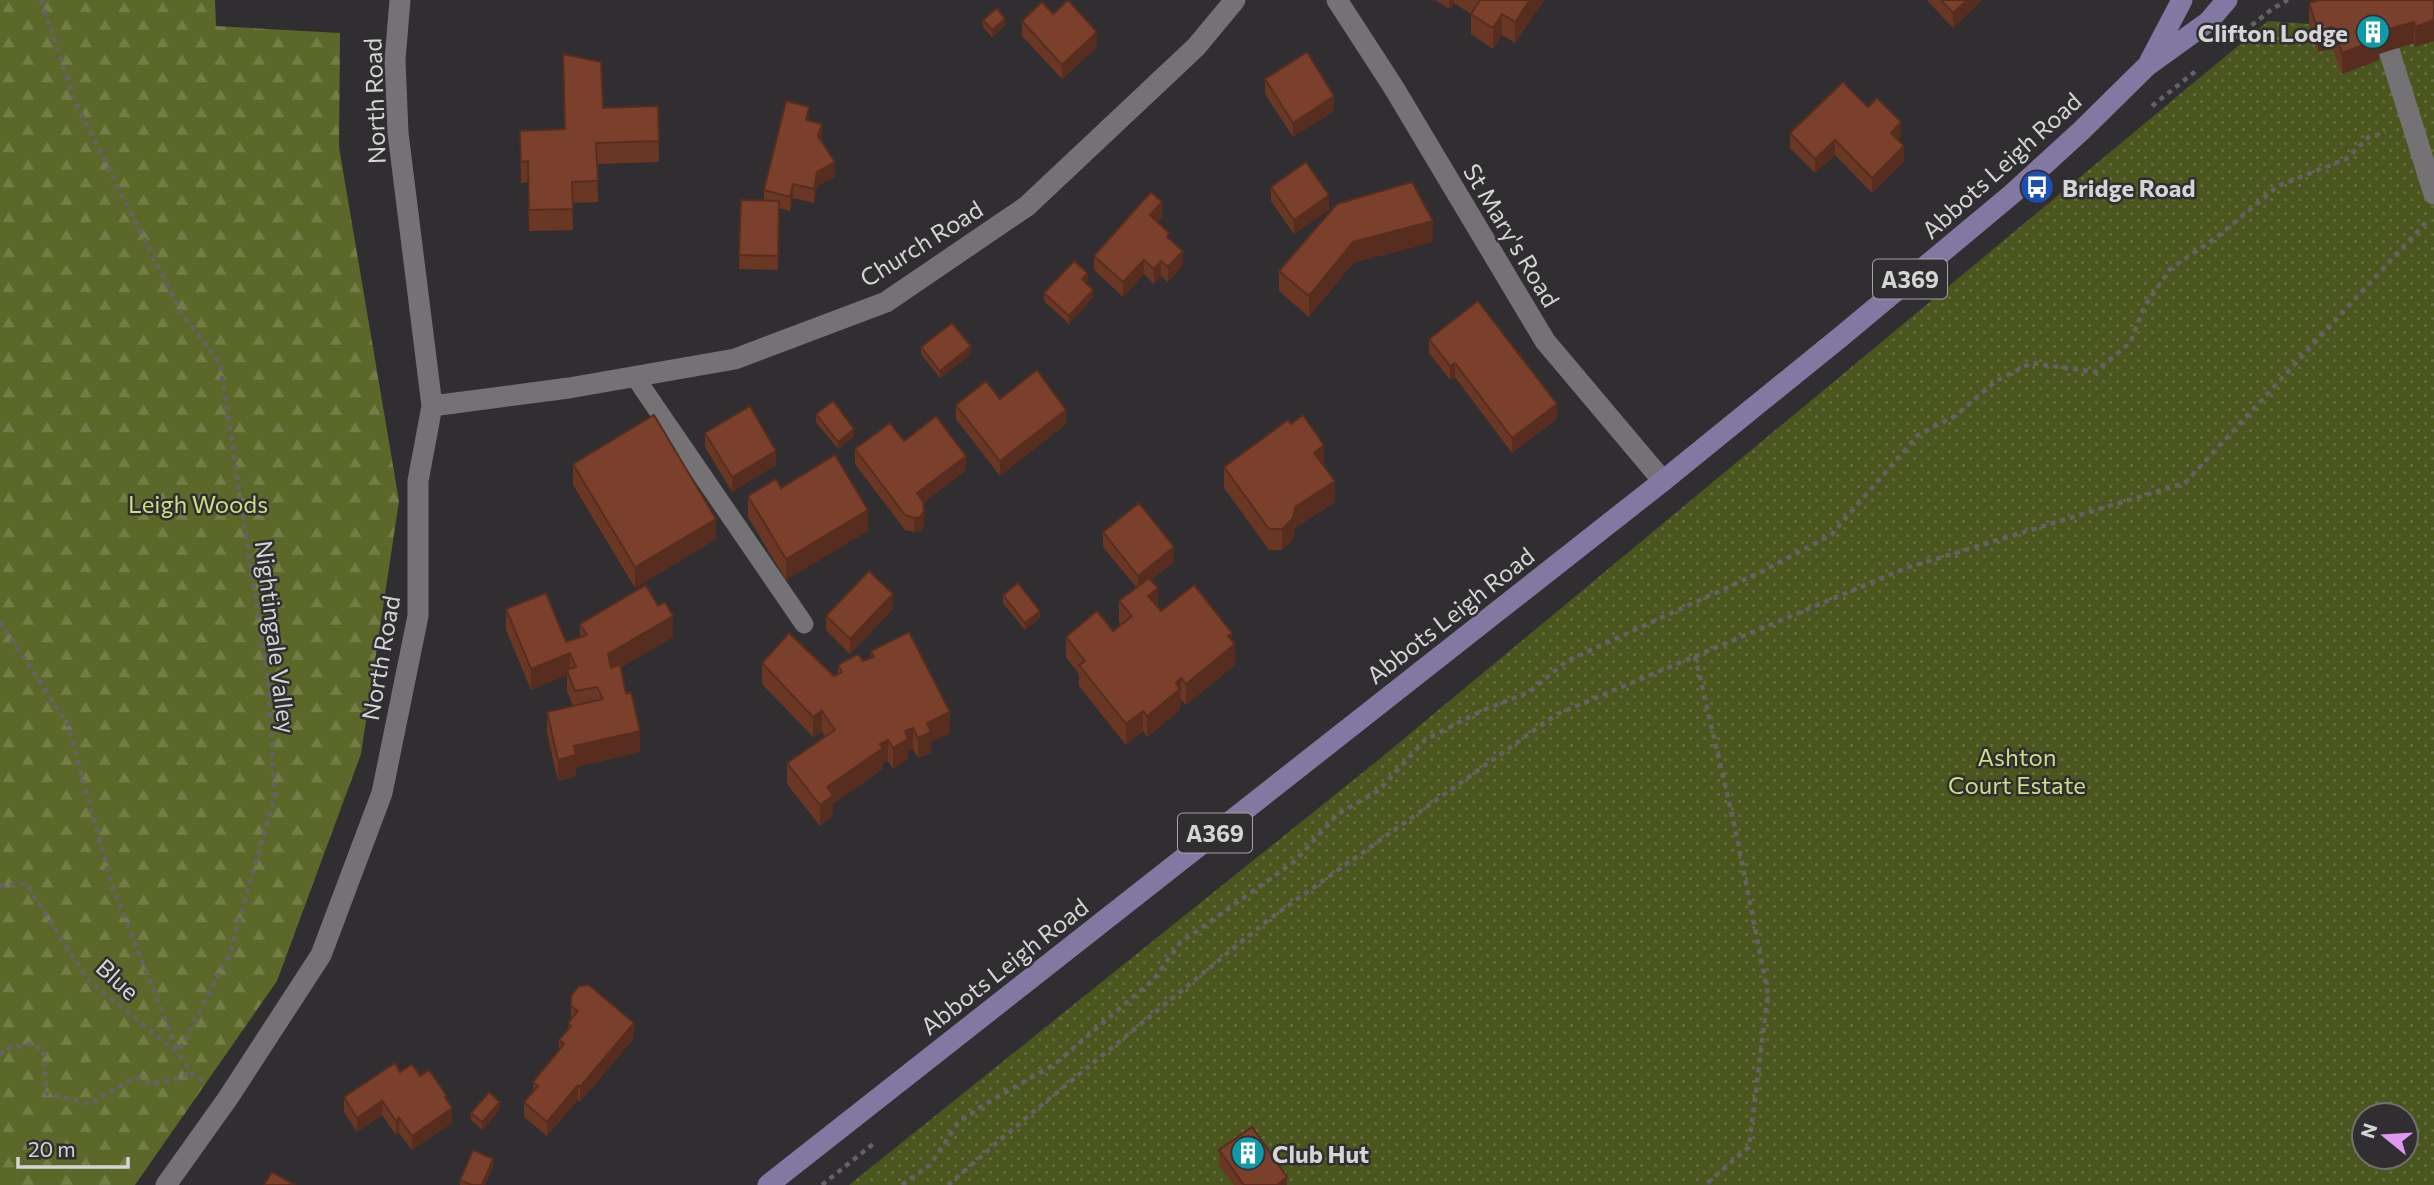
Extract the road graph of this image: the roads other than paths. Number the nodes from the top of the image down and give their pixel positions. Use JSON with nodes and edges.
{"nodes":[{"id":1,"x":400,"y":0,"type":"edge"},
{"id":2,"x":1236,"y":0,"type":"edge"},
{"id":3,"x":1338,"y":0,"type":"edge"},
{"id":4,"x":2182,"y":0,"type":"edge"},
{"id":5,"x":2227,"y":0,"type":"edge"},
{"id":6,"x":2389,"y":50,"type":"edge"},
{"id":7,"x":2147,"y":66,"type":"junction"},
{"id":8,"x":2434,"y":194,"type":"edge"},
{"id":9,"x":635,"y":377,"type":"junction"},
{"id":10,"x":432,"y":406,"type":"junction"},
{"id":11,"x":1663,"y":481,"type":"junction"},
{"id":12,"x":804,"y":624,"type":"dead end"},
{"id":13,"x":166,"y":1185,"type":"edge"},
{"id":14,"x":768,"y":1185,"type":"edge"}],
"edges":[{"from":1,"to":10,"type":"street","name":"North Road"},
{"from":2,"to":9,"type":"street","name":"Church Road"},
{"from":3,"to":11,"type":"street","name":"St Mary's Road"},
{"from":4,"to":7,"type":"main road","name":"Abbots Leigh Road","number":"A369"},
{"from":5,"to":7,"type":"main road","name":"Abbots Leigh Road","number":"A369"},
{"from":6,"to":8,"type":"street"},
{"from":7,"to":11,"type":"main road","name":"Abbots Leigh Road","number":"A369"},
{"from":9,"to":10,"type":"street","name":"Church Road"},
{"from":9,"to":12,"type":"lane"},
{"from":10,"to":13,"type":"street","name":"North Road"},
{"from":11,"to":14,"type":"main road","name":"Abbots Leigh Road","number":"A369"}]}
